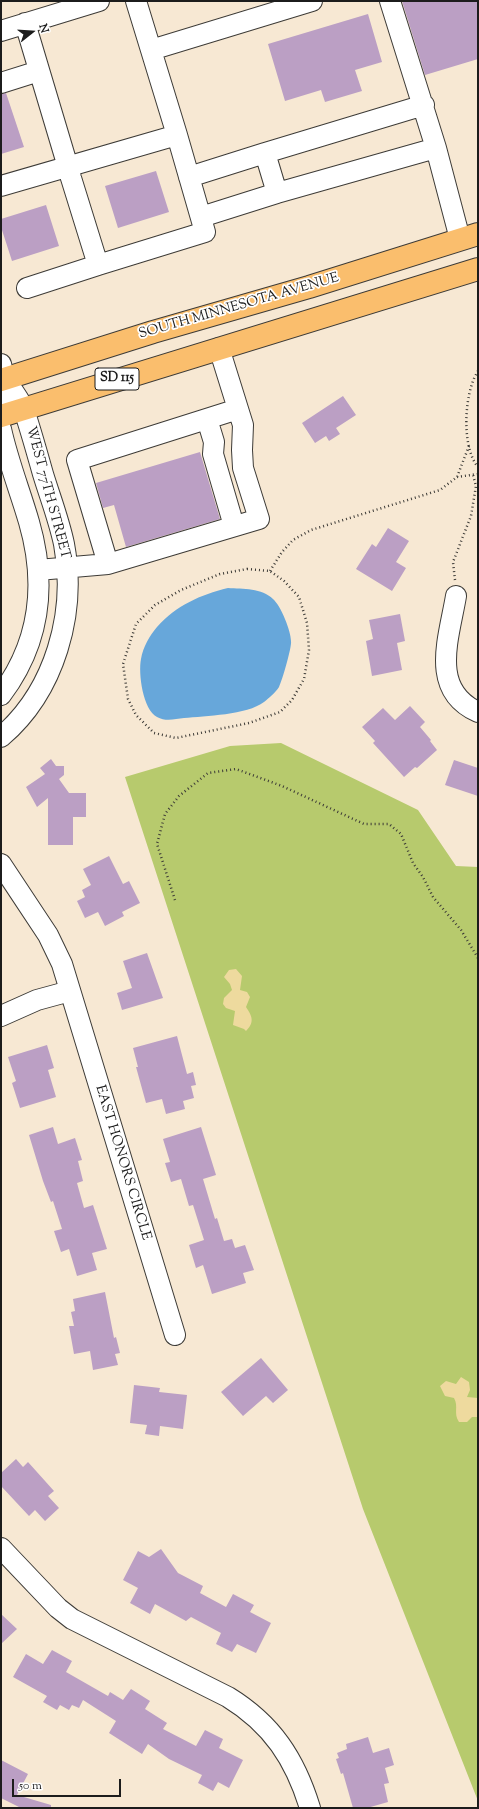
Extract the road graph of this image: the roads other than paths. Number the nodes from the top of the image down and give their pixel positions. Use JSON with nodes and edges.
{"nodes":[{"id":1,"x":99,"y":1,"type":"edge"},
{"id":2,"x":136,"y":1,"type":"edge"},
{"id":3,"x":312,"y":1,"type":"edge"},
{"id":4,"x":390,"y":1,"type":"edge"},
{"id":5,"x":25,"y":23,"type":"junction"},
{"id":6,"x":1,"y":31,"type":"edge"},
{"id":7,"x":151,"y":50,"type":"junction"},
{"id":8,"x":39,"y":71,"type":"junction"},
{"id":9,"x":1,"y":83,"type":"edge"},
{"id":10,"x":424,"y":105,"type":"junction"},
{"id":11,"x":177,"y":135,"type":"junction"},
{"id":12,"x":436,"y":148,"type":"junction"},
{"id":13,"x":265,"y":153,"type":"junction"},
{"id":14,"x":68,"y":167,"type":"junction"},
{"id":15,"x":189,"y":177,"type":"junction"},
{"id":16,"x":1,"y":186,"type":"edge"},
{"id":17,"x":277,"y":193,"type":"junction"},
{"id":18,"x":201,"y":217,"type":"junction"},
{"id":19,"x":469,"y":236,"type":"edge"},
{"id":20,"x":98,"y":265,"type":"junction"},
{"id":21,"x":478,"y":269,"type":"edge"},
{"id":22,"x":27,"y":288,"type":"dead end"},
{"id":23,"x":226,"y":346,"type":"junction"},
{"id":24,"x":2,"y":374,"type":"edge"},
{"id":25,"x":1,"y":402,"type":"edge"},
{"id":26,"x":23,"y":409,"type":"junction"},
{"id":27,"x":238,"y":409,"type":"junction"},
{"id":28,"x":1,"y":416,"type":"edge"},
{"id":29,"x":206,"y":419,"type":"junction"},
{"id":30,"x":1,"y":429,"type":"edge"},
{"id":31,"x":234,"y":526,"type":"junction"},
{"id":32,"x":108,"y":564,"type":"junction"},
{"id":33,"x":67,"y":568,"type":"junction"},
{"id":34,"x":38,"y":570,"type":"junction"},
{"id":35,"x":456,"y":596,"type":"road end"},
{"id":36,"x":1,"y":695,"type":"edge"},
{"id":37,"x":478,"y":712,"type":"edge"},
{"id":38,"x":1,"y":737,"type":"edge"},
{"id":39,"x":1,"y":864,"type":"edge"},
{"id":40,"x":70,"y":991,"type":"junction"},
{"id":41,"x":1,"y":1016,"type":"edge"},
{"id":42,"x":175,"y":1335,"type":"dead end"},
{"id":43,"x":1,"y":1548,"type":"edge"},
{"id":44,"x":310,"y":1808,"type":"edge"}],
"edges":[{"from":1,"to":5,"type":"street"},
{"from":2,"to":7,"type":"street"},
{"from":3,"to":7,"type":"street"},
{"from":4,"to":10,"type":"street"},
{"from":5,"to":6,"type":"street"},
{"from":5,"to":8,"type":"street"},
{"from":7,"to":11,"type":"street"},
{"from":8,"to":9,"type":"street"},
{"from":8,"to":14,"type":"street"},
{"from":10,"to":12,"type":"street"},
{"from":10,"to":13,"type":"street"},
{"from":11,"to":14,"type":"street"},
{"from":11,"to":15,"type":"street"},
{"from":12,"to":17,"type":"street"},
{"from":12,"to":19,"type":"street"},
{"from":13,"to":15,"type":"street"},
{"from":13,"to":17,"type":"street"},
{"from":14,"to":16,"type":"street"},
{"from":14,"to":20,"type":"street"},
{"from":15,"to":18,"type":"street"},
{"from":17,"to":18,"type":"street"},
{"from":18,"to":20,"type":"street"},
{"from":19,"to":24,"type":"main road","name":"SOUTH MINNESOTA AVENUE","number":"SD 115"},
{"from":20,"to":22,"type":"street"},
{"from":21,"to":23,"type":"main road","number":"SD 115"},
{"from":23,"to":26,"type":"main road","number":"SD 115"},
{"from":23,"to":27,"type":"street"},
{"from":24,"to":25,"type":"street"},
{"from":24,"to":26,"type":"street","name":"WEST 77TH STREET"},
{"from":26,"to":28,"type":"main road","number":"SD 115"},
{"from":26,"to":33,"type":"street","name":"WEST 77TH STREET"},
{"from":27,"to":29,"type":"street"},
{"from":27,"to":31,"type":"street"},
{"from":29,"to":31,"type":"street"},
{"from":29,"to":32,"type":"street"},
{"from":30,"to":34,"type":"street","name":"WEST 77TH STREET"},
{"from":31,"to":32,"type":"street"},
{"from":32,"to":33,"type":"street"},
{"from":33,"to":34,"type":"street"},
{"from":33,"to":38,"type":"street","name":"WEST 77TH STREET"},
{"from":34,"to":36,"type":"street","name":"WEST 77TH STREET"},
{"from":35,"to":37,"type":"street"},
{"from":39,"to":40,"type":"street","name":"EAST HONORS CIRCLE"},
{"from":40,"to":41,"type":"street"},
{"from":40,"to":42,"type":"street","name":"EAST HONORS CIRCLE"},
{"from":43,"to":44,"type":"street"}]}
